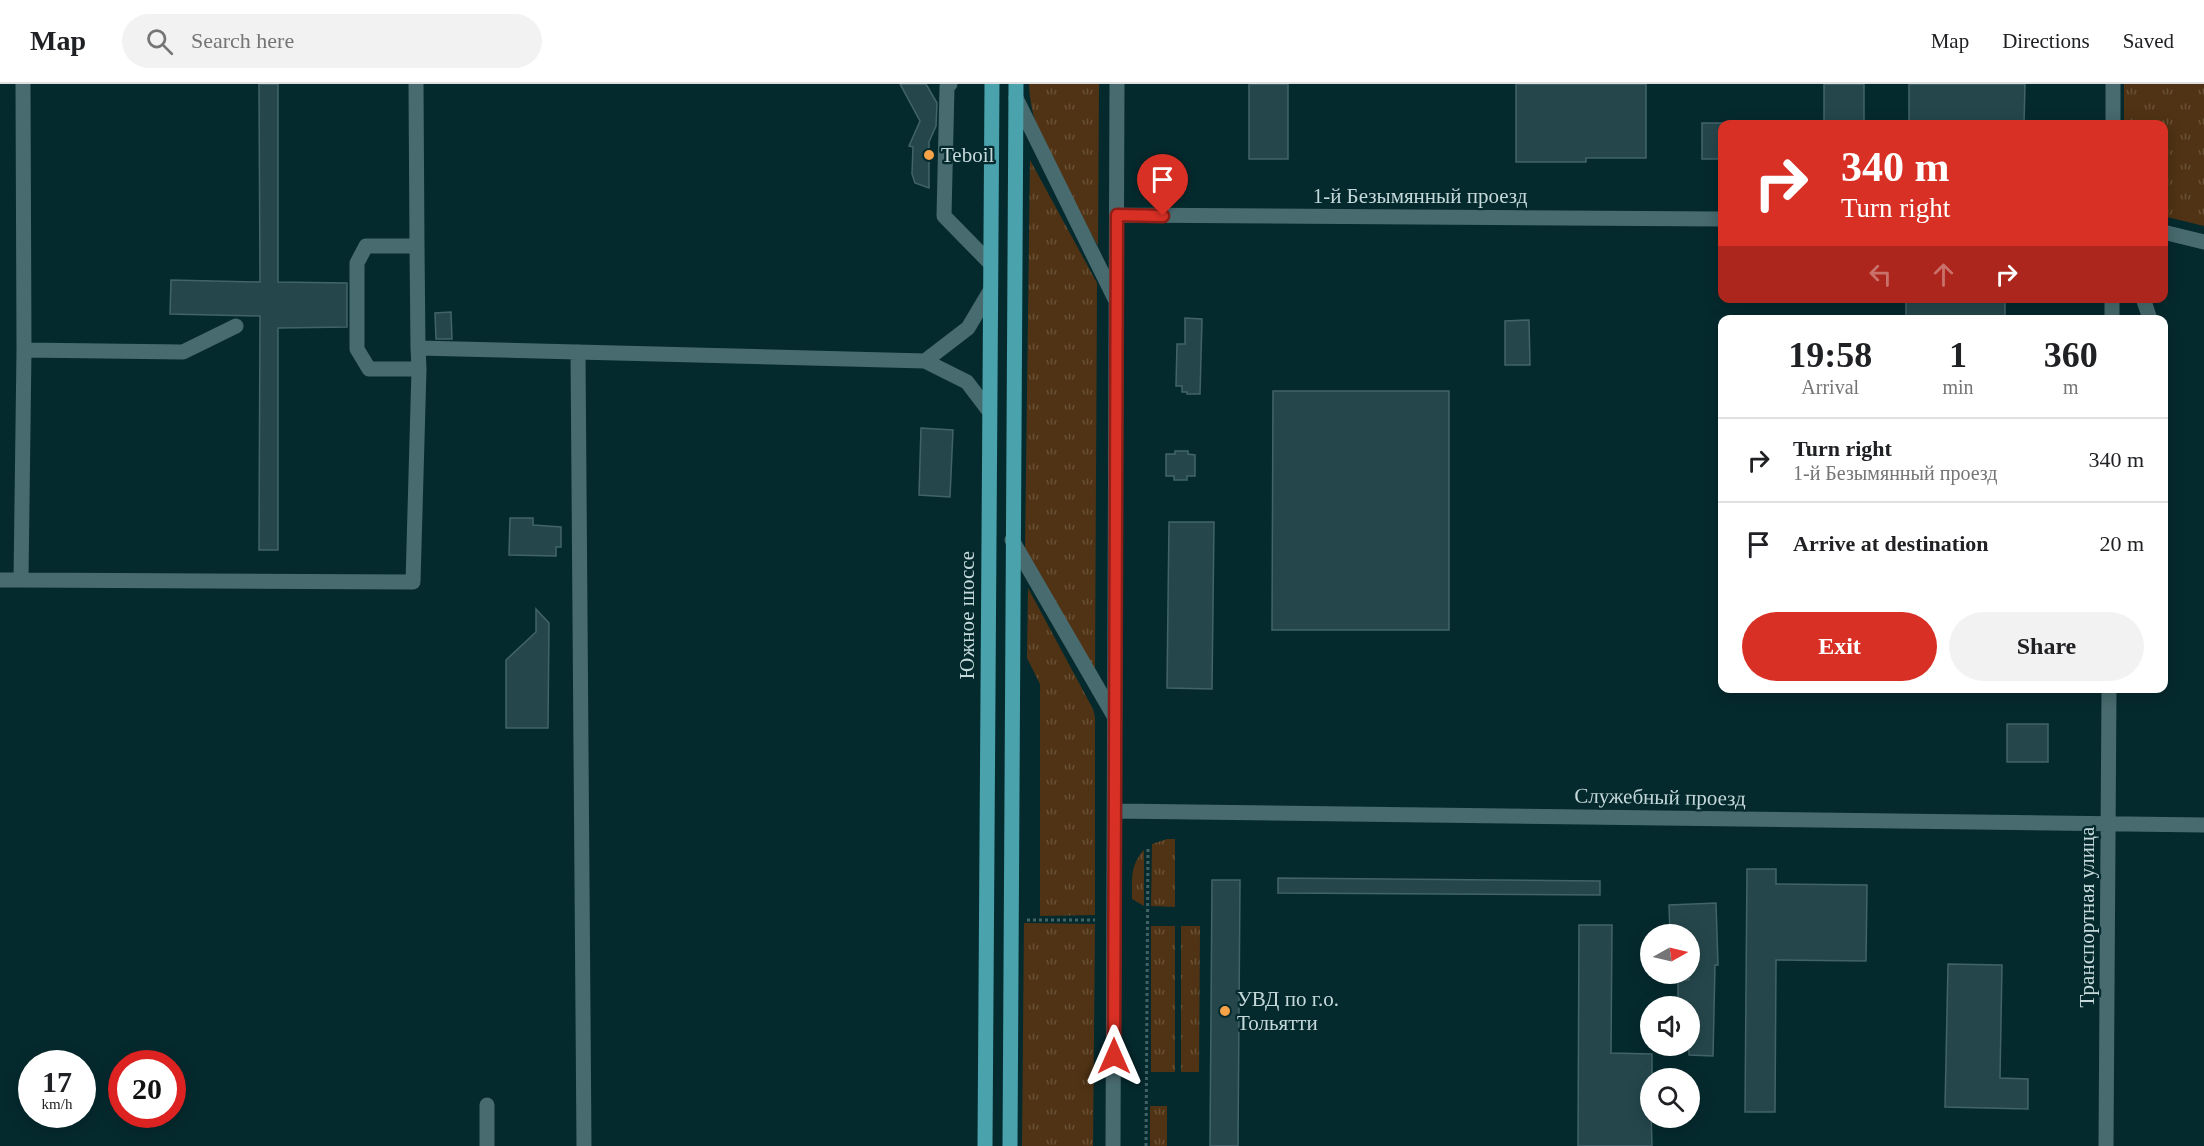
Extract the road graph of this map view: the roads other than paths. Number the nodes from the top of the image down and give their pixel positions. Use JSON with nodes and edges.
{"nodes":[{"id":1,"x":23,"y":84,"type":"edge"},
{"id":2,"x":416,"y":84,"type":"edge"},
{"id":3,"x":950,"y":84,"type":"edge"},
{"id":4,"x":992,"y":84,"type":"edge"},
{"id":5,"x":1117,"y":84,"type":"edge"},
{"id":6,"x":2114,"y":84,"type":"edge"},
{"id":7,"x":1016,"y":91,"type":"edge"},
{"id":8,"x":2113,"y":120,"type":"edge"},
{"id":9,"x":1117,"y":215,"type":"junction"},
{"id":10,"x":1718,"y":219,"type":"edge"},
{"id":11,"x":2168,"y":233,"type":"edge"},
{"id":12,"x":2204,"y":242,"type":"edge"},
{"id":13,"x":417,"y":246,"type":"junction"},
{"id":14,"x":990,"y":263,"type":"junction"},
{"id":15,"x":990,"y":291,"type":"junction"},
{"id":16,"x":1117,"y":302,"type":"junction"},
{"id":17,"x":236,"y":326,"type":"dead end"},
{"id":18,"x":418,"y":348,"type":"junction"},
{"id":19,"x":24,"y":350,"type":"junction"},
{"id":20,"x":578,"y":352,"type":"junction"},
{"id":21,"x":925,"y":361,"type":"junction"},
{"id":22,"x":419,"y":369,"type":"junction"},
{"id":23,"x":989,"y":411,"type":"junction"},
{"id":24,"x":1012,"y":540,"type":"junction"},
{"id":25,"x":0,"y":580,"type":"edge"},
{"id":26,"x":21,"y":580,"type":"junction"},
{"id":27,"x":2109,"y":693,"type":"edge"},
{"id":28,"x":1114,"y":716,"type":"junction"},
{"id":29,"x":1115,"y":811,"type":"junction"},
{"id":30,"x":2108,"y":824,"type":"junction"},
{"id":31,"x":2204,"y":825,"type":"edge"},
{"id":32,"x":488,"y":1105,"type":"dead end"},
{"id":33,"x":487,"y":1146,"type":"edge"},
{"id":34,"x":584,"y":1146,"type":"edge"},
{"id":35,"x":985,"y":1146,"type":"edge"},
{"id":36,"x":1010,"y":1146,"type":"edge"},
{"id":37,"x":1113,"y":1146,"type":"edge"},
{"id":38,"x":2106,"y":1146,"type":"edge"}],
"edges":[{"from":1,"to":19,"type":"street"},
{"from":2,"to":13,"type":"street"},
{"from":3,"to":14,"type":"street"},
{"from":4,"to":14,"type":"main road","name":"Южное шоссе"},
{"from":5,"to":9,"type":"street"},
{"from":6,"to":8,"type":"street"},
{"from":7,"to":16,"type":"street"},
{"from":7,"to":24,"type":"main road"},
{"from":9,"to":10,"type":"street","name":"1-й Безымянный проезд"},
{"from":9,"to":16,"type":"street"},
{"from":11,"to":12,"type":"street"},
{"from":13,"to":18,"type":"street"},
{"from":13,"to":22,"type":"street"},
{"from":14,"to":15,"type":"main road","name":"Южное шоссе"},
{"from":15,"to":21,"type":"street"},
{"from":15,"to":23,"type":"main road","name":"Южное шоссе"},
{"from":16,"to":28,"type":"street"},
{"from":17,"to":19,"type":"street"},
{"from":18,"to":20,"type":"street"},
{"from":18,"to":22,"type":"street"},
{"from":19,"to":26,"type":"street"},
{"from":20,"to":21,"type":"street"},
{"from":20,"to":34,"type":"street"},
{"from":21,"to":23,"type":"street"},
{"from":22,"to":26,"type":"street"},
{"from":23,"to":35,"type":"main road","name":"Южное шоссе"},
{"from":24,"to":28,"type":"street"},
{"from":24,"to":36,"type":"main road"},
{"from":25,"to":26,"type":"street"},
{"from":27,"to":30,"type":"street","name":"Транспортная улица"},
{"from":28,"to":29,"type":"street"},
{"from":29,"to":30,"type":"street","name":"Служебный проезд"},
{"from":29,"to":37,"type":"street"},
{"from":30,"to":31,"type":"street","name":"Служебный проезд"},
{"from":30,"to":38,"type":"street","name":"Транспортная улица"},
{"from":32,"to":33,"type":"street"}]}
